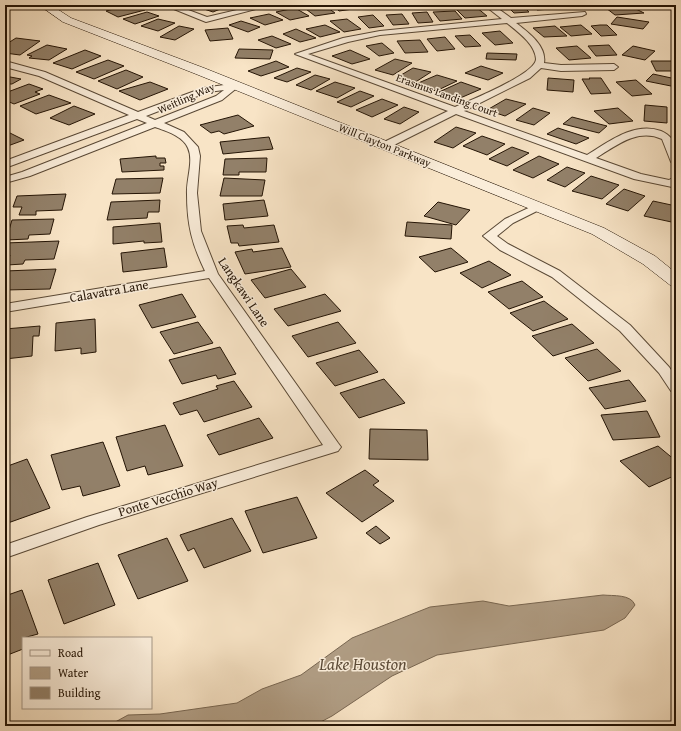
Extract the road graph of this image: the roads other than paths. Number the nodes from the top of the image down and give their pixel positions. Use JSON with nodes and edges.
{"nodes":[{"id":1,"x":44,"y":5,"type":"edge"},
{"id":2,"x":61,"y":5,"type":"edge"},
{"id":3,"x":168,"y":5,"type":"edge"},
{"id":4,"x":268,"y":5,"type":"edge"},
{"id":5,"x":488,"y":5,"type":"edge"},
{"id":6,"x":582,"y":14,"type":"dead end"},
{"id":7,"x":509,"y":21,"type":"junction"},
{"id":8,"x":85,"y":26,"type":"junction"},
{"id":9,"x":5,"y":64,"type":"edge"},
{"id":10,"x":539,"y":65,"type":"junction"},
{"id":11,"x":614,"y":67,"type":"dead end"},
{"id":12,"x":235,"y":85,"type":"junction"},
{"id":13,"x":455,"y":111,"type":"junction"},
{"id":14,"x":137,"y":115,"type":"junction"},
{"id":15,"x":157,"y":124,"type":"junction"},
{"id":16,"x":386,"y":145,"type":"junction"},
{"id":17,"x":588,"y":159,"type":"junction"},
{"id":18,"x":676,"y":162,"type":"edge"},
{"id":19,"x":5,"y":165,"type":"edge"},
{"id":20,"x":5,"y":180,"type":"edge"},
{"id":21,"x":676,"y":180,"type":"edge"},
{"id":22,"x":537,"y":207,"type":"junction"},
{"id":23,"x":212,"y":274,"type":"junction"},
{"id":24,"x":676,"y":281,"type":"edge"},
{"id":25,"x":5,"y":308,"type":"edge"},
{"id":26,"x":676,"y":388,"type":"edge"},
{"id":27,"x":333,"y":447,"type":"joint"},
{"id":28,"x":5,"y":552,"type":"edge"}],
"edges":[{"from":1,"to":8,"type":"street","name":"Will Clayton Parkway"},
{"from":2,"to":8,"type":"street","name":"Will Clayton Parkway"},
{"from":3,"to":4,"type":"street"},
{"from":5,"to":7,"type":"street"},
{"from":6,"to":7,"type":"street"},
{"from":7,"to":10,"type":"street"},
{"from":7,"to":13,"type":"street","name":"Erasmus Landing Court"},
{"from":8,"to":12,"type":"street","name":"Will Clayton Parkway"},
{"from":9,"to":14,"type":"street","name":"Langkawi Lane"},
{"from":10,"to":11,"type":"street"},
{"from":10,"to":13,"type":"street"},
{"from":12,"to":14,"type":"street","name":"Weitling Way"},
{"from":12,"to":15,"type":"street","name":"Weitling Way"},
{"from":12,"to":16,"type":"street","name":"Will Clayton Parkway"},
{"from":13,"to":16,"type":"street"},
{"from":13,"to":17,"type":"street","name":"Erasmus Landing Court"},
{"from":14,"to":15,"type":"street","name":"Langkawi Lane"},
{"from":14,"to":19,"type":"street","name":"Weitling Way"},
{"from":15,"to":20,"type":"street","name":"Weitling Way"},
{"from":15,"to":23,"type":"street","name":"Langkawi Lane"},
{"from":16,"to":22,"type":"street","name":"Will Clayton Parkway"},
{"from":17,"to":18,"type":"street"},
{"from":17,"to":21,"type":"street","name":"Erasmus Landing Court"},
{"from":22,"to":24,"type":"street","name":"Will Clayton Parkway"},
{"from":22,"to":26,"type":"street"},
{"from":23,"to":25,"type":"street","name":"Calavatra Lane"},
{"from":23,"to":27,"type":"street","name":"Langkawi Lane"},
{"from":27,"to":28,"type":"street","name":"Ponte Vecchio Way"}]}
